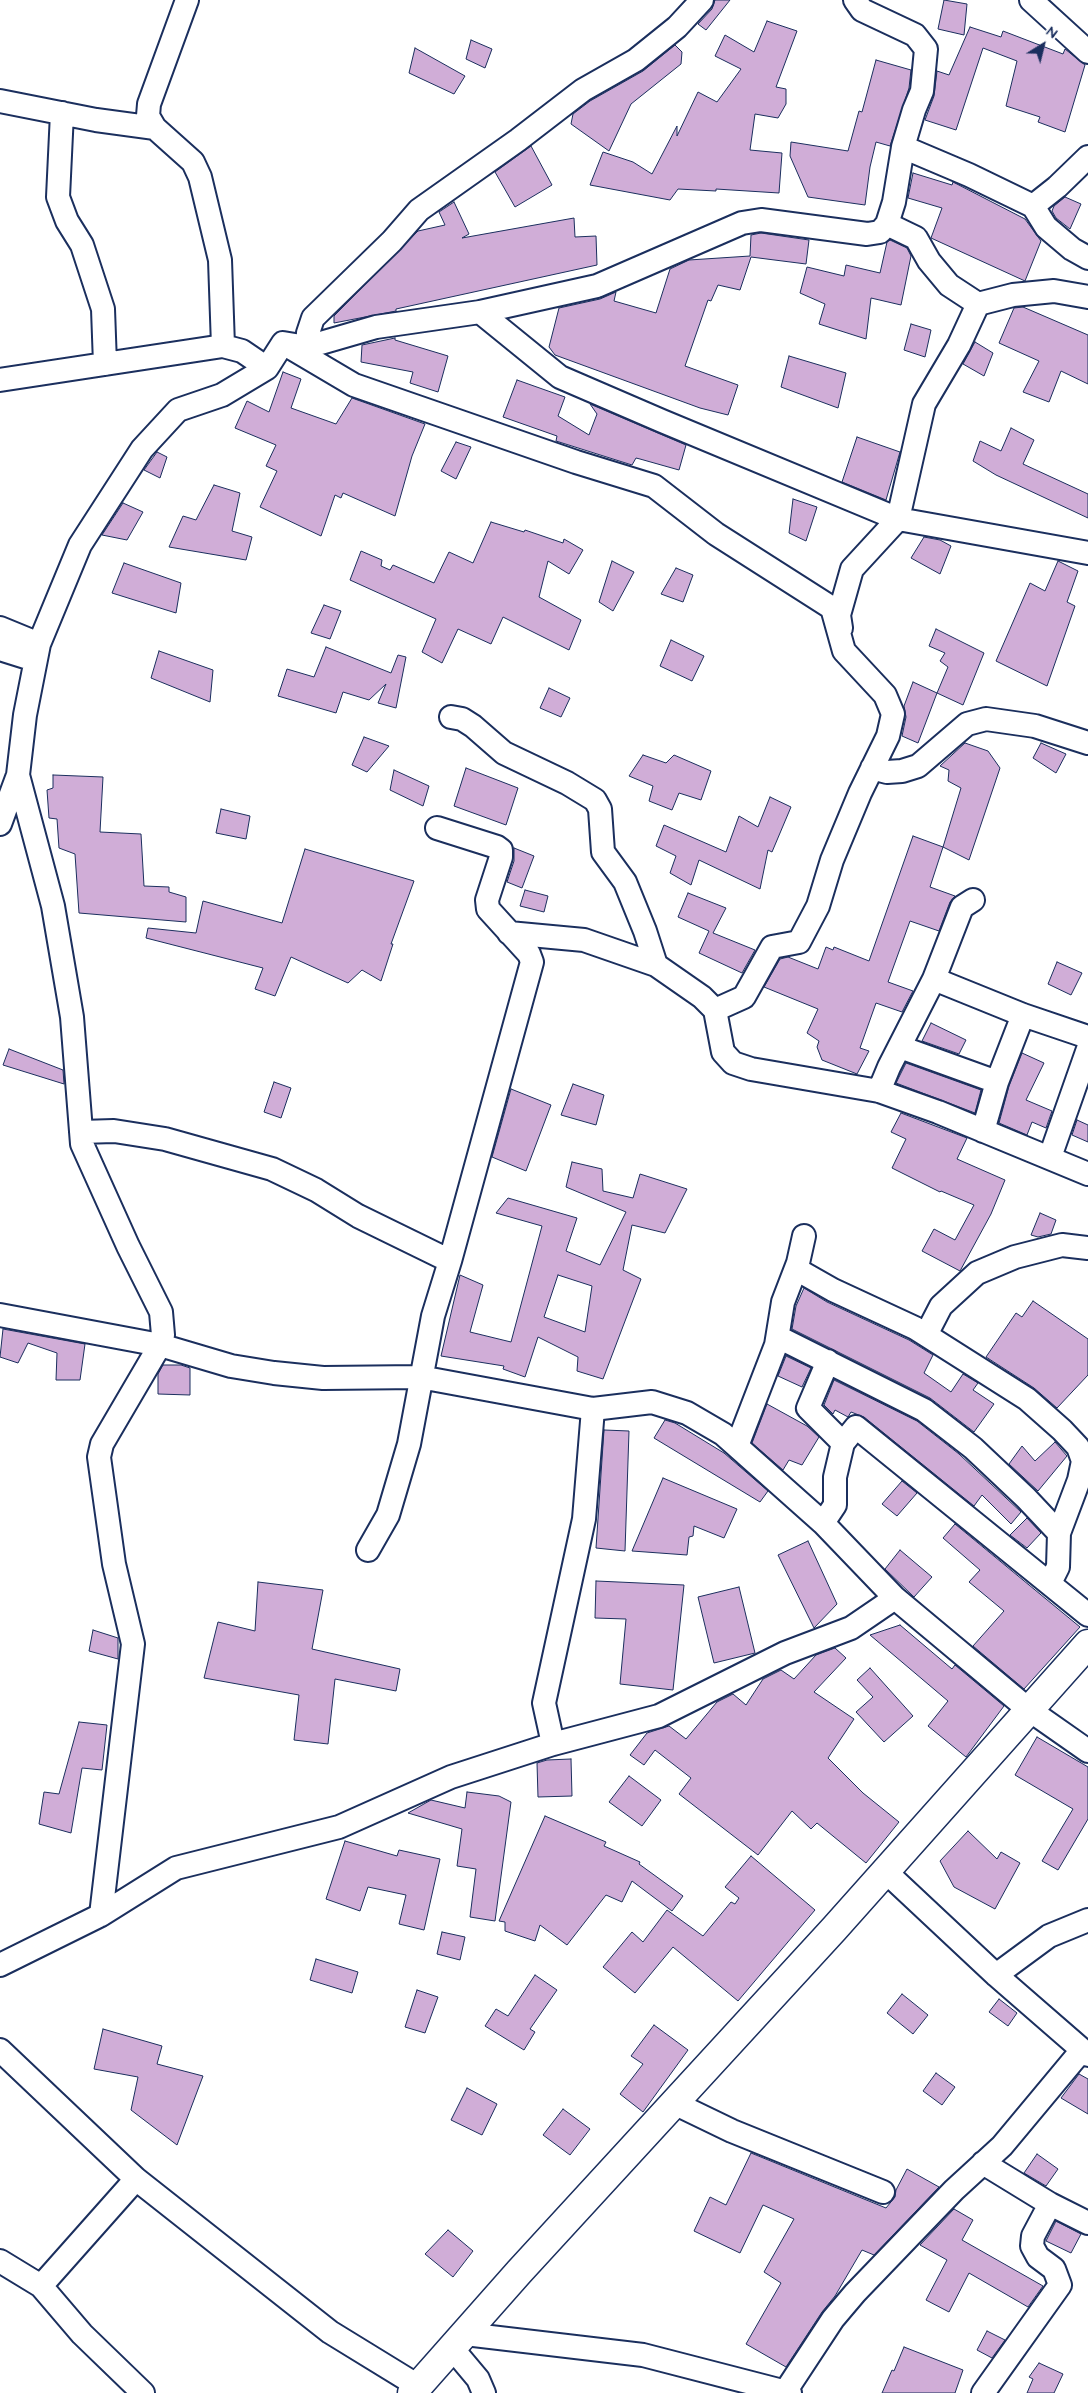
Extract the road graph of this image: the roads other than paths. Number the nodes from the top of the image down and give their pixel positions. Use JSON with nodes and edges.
{"nodes":[{"id":1,"x":187,"y":0,"type":"edge"},
{"id":2,"x":702,"y":0,"type":"edge"},
{"id":3,"x":855,"y":0,"type":"edge"},
{"id":4,"x":1031,"y":0,"type":"edge"},
{"id":5,"x":1088,"y":52,"type":"edge"},
{"id":6,"x":0,"y":101,"type":"edge"},
{"id":7,"x":62,"y":113,"type":"junction"},
{"id":8,"x":155,"y":128,"type":"junction"},
{"id":9,"x":903,"y":147,"type":"junction"},
{"id":10,"x":1088,"y":157,"type":"edge"},
{"id":11,"x":1033,"y":206,"type":"junction"},
{"id":12,"x":887,"y":224,"type":"junction"},
{"id":13,"x":1088,"y":258,"type":"edge"},
{"id":14,"x":1088,"y":297,"type":"edge"},
{"id":15,"x":978,"y":304,"type":"junction"},
{"id":16,"x":480,"y":312,"type":"junction"},
{"id":17,"x":283,"y":343,"type":"junction"},
{"id":18,"x":224,"y":346,"type":"junction"},
{"id":19,"x":307,"y":347,"type":"junction"},
{"id":20,"x":105,"y":364,"type":"junction"},
{"id":21,"x":267,"y":368,"type":"junction"},
{"id":22,"x":0,"y":380,"type":"edge"},
{"id":23,"x":898,"y":519,"type":"junction"},
{"id":24,"x":1088,"y":553,"type":"edge"},
{"id":25,"x":0,"y":628,"type":"edge"},
{"id":26,"x":0,"y":649,"type":"edge"},
{"id":27,"x":844,"y":651,"type":"junction"},
{"id":28,"x":37,"y":652,"type":"junction"},
{"id":29,"x":451,"y":717,"type":"dead end"},
{"id":30,"x":1088,"y":743,"type":"edge"},
{"id":31,"x":872,"y":768,"type":"junction"},
{"id":32,"x":18,"y":774,"type":"junction"},
{"id":33,"x":0,"y":824,"type":"edge"},
{"id":34,"x":438,"y":828,"type":"dead end"},
{"id":35,"x":973,"y":900,"type":"dead end"},
{"id":36,"x":509,"y":933,"type":"junction"},
{"id":37,"x":656,"y":965,"type":"junction"},
{"id":38,"x":934,"y":979,"type":"junction"},
{"id":39,"x":714,"y":1010,"type":"junction"},
{"id":40,"x":1023,"y":1014,"type":"junction"},
{"id":41,"x":1088,"y":1037,"type":"edge"},
{"id":42,"x":900,"y":1047,"type":"junction"},
{"id":43,"x":1088,"y":1049,"type":"edge"},
{"id":44,"x":997,"y":1082,"type":"junction"},
{"id":45,"x":879,"y":1091,"type":"junction"},
{"id":46,"x":81,"y":1132,"type":"junction"},
{"id":47,"x":983,"y":1132,"type":"junction"},
{"id":48,"x":1050,"y":1157,"type":"junction"},
{"id":49,"x":1088,"y":1174,"type":"edge"},
{"id":50,"x":804,"y":1236,"type":"dead end"},
{"id":51,"x":1088,"y":1248,"type":"edge"},
{"id":52,"x":450,"y":1261,"type":"junction"},
{"id":53,"x":796,"y":1269,"type":"junction"},
{"id":54,"x":0,"y":1315,"type":"edge"},
{"id":55,"x":926,"y":1335,"type":"junction"},
{"id":56,"x":778,"y":1337,"type":"junction"},
{"id":57,"x":160,"y":1345,"type":"junction"},
{"id":58,"x":828,"y":1361,"type":"junction"},
{"id":59,"x":420,"y":1377,"type":"junction"},
{"id":60,"x":593,"y":1409,"type":"junction"},
{"id":61,"x":843,"y":1443,"type":"junction"},
{"id":62,"x":737,"y":1446,"type":"junction"},
{"id":63,"x":823,"y":1523,"type":"junction"},
{"id":64,"x":1059,"y":1533,"type":"junction"},
{"id":65,"x":368,"y":1550,"type":"dead end"},
{"id":66,"x":1050,"y":1583,"type":"junction"},
{"id":67,"x":895,"y":1598,"type":"junction"},
{"id":68,"x":1088,"y":1615,"type":"edge"},
{"id":69,"x":1088,"y":1644,"type":"edge"},
{"id":70,"x":1028,"y":1709,"type":"junction"},
{"id":71,"x":553,"y":1744,"type":"junction"},
{"id":72,"x":1088,"y":1751,"type":"edge"},
{"id":73,"x":886,"y":1872,"type":"junction"},
{"id":74,"x":100,"y":1915,"type":"junction"},
{"id":75,"x":1088,"y":1920,"type":"edge"},
{"id":76,"x":0,"y":1965,"type":"edge"},
{"id":77,"x":996,"y":1975,"type":"junction"},
{"id":78,"x":0,"y":2050,"type":"edge"},
{"id":79,"x":1085,"y":2053,"type":"edge"},
{"id":80,"x":674,"y":2103,"type":"junction"},
{"id":81,"x":983,"y":2163,"type":"junction"},
{"id":82,"x":136,"y":2179,"type":"junction"},
{"id":83,"x":883,"y":2192,"type":"dead end"},
{"id":84,"x":1050,"y":2204,"type":"junction"},
{"id":85,"x":1088,"y":2223,"type":"edge"},
{"id":86,"x":0,"y":2261,"type":"edge"},
{"id":87,"x":41,"y":2286,"type":"junction"},
{"id":88,"x":459,"y":2341,"type":"junction"},
{"id":89,"x":415,"y":2390,"type":"edge"},
{"id":90,"x":788,"y":2392,"type":"edge"},
{"id":91,"x":143,"y":2393,"type":"edge"},
{"id":92,"x":484,"y":2393,"type":"edge"},
{"id":93,"x":983,"y":2393,"type":"edge"}],
"edges":[{"from":1,"to":8,"type":"street"},
{"from":2,"to":19,"type":"street"},
{"from":3,"to":9,"type":"street"},
{"from":4,"to":5,"type":"street"},
{"from":6,"to":7,"type":"street"},
{"from":7,"to":8,"type":"street"},
{"from":7,"to":20,"type":"street"},
{"from":8,"to":18,"type":"street"},
{"from":9,"to":11,"type":"street"},
{"from":9,"to":12,"type":"street"},
{"from":10,"to":11,"type":"street"},
{"from":11,"to":13,"type":"street"},
{"from":12,"to":15,"type":"street"},
{"from":12,"to":16,"type":"street"},
{"from":14,"to":15,"type":"street"},
{"from":15,"to":23,"type":"street"},
{"from":16,"to":19,"type":"street"},
{"from":16,"to":23,"type":"street"},
{"from":17,"to":19,"type":"street"},
{"from":17,"to":21,"type":"street"},
{"from":17,"to":27,"type":"street"},
{"from":18,"to":20,"type":"street"},
{"from":18,"to":21,"type":"street"},
{"from":20,"to":22,"type":"street"},
{"from":21,"to":28,"type":"street"},
{"from":23,"to":24,"type":"street"},
{"from":23,"to":27,"type":"street"},
{"from":25,"to":28,"type":"street"},
{"from":26,"to":28,"type":"street"},
{"from":27,"to":31,"type":"street"},
{"from":28,"to":32,"type":"street"},
{"from":29,"to":37,"type":"street"},
{"from":30,"to":31,"type":"street"},
{"from":31,"to":39,"type":"street"},
{"from":32,"to":33,"type":"street"},
{"from":32,"to":46,"type":"street"},
{"from":34,"to":36,"type":"street"},
{"from":35,"to":38,"type":"street"},
{"from":36,"to":37,"type":"street"},
{"from":36,"to":52,"type":"street"},
{"from":37,"to":39,"type":"street"},
{"from":38,"to":40,"type":"street"},
{"from":38,"to":42,"type":"street"},
{"from":39,"to":45,"type":"street"},
{"from":40,"to":41,"type":"street"},
{"from":40,"to":44,"type":"street"},
{"from":42,"to":44,"type":"street"},
{"from":42,"to":45,"type":"street"},
{"from":43,"to":48,"type":"street"},
{"from":44,"to":47,"type":"street"},
{"from":45,"to":47,"type":"street"},
{"from":46,"to":52,"type":"street"},
{"from":46,"to":57,"type":"street"},
{"from":47,"to":48,"type":"street"},
{"from":48,"to":49,"type":"street"},
{"from":50,"to":53,"type":"street"},
{"from":51,"to":55,"type":"street"},
{"from":52,"to":59,"type":"street"},
{"from":53,"to":55,"type":"street"},
{"from":53,"to":56,"type":"street"},
{"from":54,"to":57,"type":"street"},
{"from":55,"to":64,"type":"street"},
{"from":56,"to":58,"type":"street"},
{"from":56,"to":62,"type":"street"},
{"from":57,"to":59,"type":"street"},
{"from":57,"to":74,"type":"street"},
{"from":58,"to":61,"type":"street"},
{"from":58,"to":64,"type":"street"},
{"from":59,"to":60,"type":"street"},
{"from":59,"to":65,"type":"street"},
{"from":60,"to":62,"type":"street"},
{"from":60,"to":71,"type":"street"},
{"from":61,"to":63,"type":"street"},
{"from":61,"to":66,"type":"street"},
{"from":62,"to":63,"type":"street"},
{"from":63,"to":67,"type":"street"},
{"from":64,"to":66,"type":"street"},
{"from":66,"to":68,"type":"street"},
{"from":67,"to":70,"type":"street"},
{"from":67,"to":71,"type":"street"},
{"from":69,"to":70,"type":"street"},
{"from":70,"to":72,"type":"street"},
{"from":70,"to":73,"type":"street"},
{"from":71,"to":74,"type":"street"},
{"from":73,"to":77,"type":"street"},
{"from":73,"to":80,"type":"street"},
{"from":74,"to":76,"type":"street"},
{"from":75,"to":77,"type":"street"},
{"from":77,"to":79,"type":"street"},
{"from":78,"to":82,"type":"street"},
{"from":79,"to":81,"type":"street"},
{"from":80,"to":83,"type":"street"},
{"from":80,"to":88,"type":"street"},
{"from":81,"to":84,"type":"street"},
{"from":81,"to":90,"type":"street"},
{"from":82,"to":87,"type":"street"},
{"from":82,"to":89,"type":"street"},
{"from":84,"to":85,"type":"street"},
{"from":84,"to":93,"type":"street"},
{"from":86,"to":87,"type":"street"},
{"from":87,"to":91,"type":"street"},
{"from":88,"to":89,"type":"street"},
{"from":88,"to":90,"type":"street"},
{"from":88,"to":92,"type":"street"}]}
